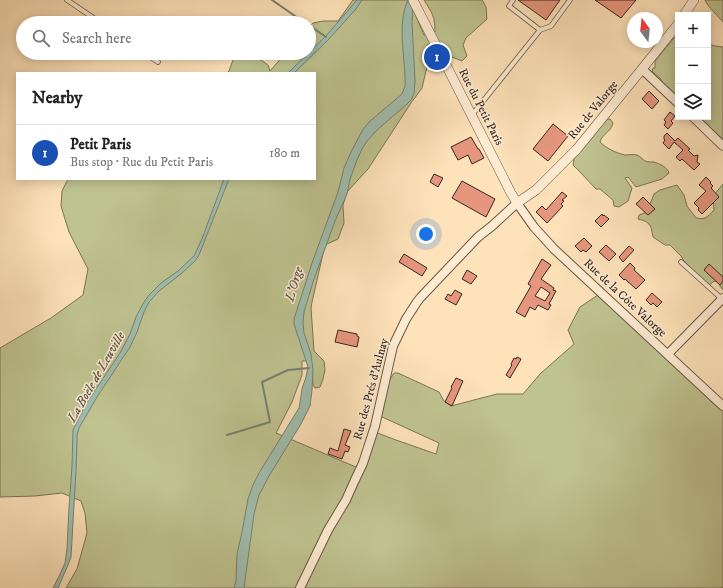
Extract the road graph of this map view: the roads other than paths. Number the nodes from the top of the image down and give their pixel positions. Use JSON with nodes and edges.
{"nodes":[{"id":1,"x":67,"y":0,"type":"edge"},
{"id":2,"x":513,"y":0,"type":"edge"},
{"id":3,"x":570,"y":0,"type":"edge"},
{"id":4,"x":694,"y":0,"type":"edge"},
{"id":5,"x":413,"y":1,"type":"edge"},
{"id":6,"x":686,"y":12,"type":"edge"},
{"id":7,"x":91,"y":16,"type":"edge"},
{"id":8,"x":675,"y":28,"type":"edge"},
{"id":9,"x":540,"y":30,"type":"junction"},
{"id":10,"x":155,"y":60,"type":"edge"},
{"id":11,"x":158,"y":62,"type":"dead end"},
{"id":12,"x":642,"y":69,"type":"junction"},
{"id":13,"x":675,"y":100,"type":"edge"},
{"id":14,"x":472,"y":115,"type":"junction"},
{"id":15,"x":696,"y":120,"type":"edge"},
{"id":16,"x":723,"y":146,"type":"edge"},
{"id":17,"x":517,"y":203,"type":"junction"},
{"id":18,"x":681,"y":262,"type":"dead end"},
{"id":19,"x":722,"y":299,"type":"edge"},
{"id":20,"x":668,"y":354,"type":"junction"},
{"id":21,"x":723,"y":406,"type":"edge"},
{"id":22,"x":300,"y":588,"type":"edge"}],
"edges":[{"from":1,"to":7,"type":"lane"},
{"from":2,"to":9,"type":"lane"},
{"from":3,"to":9,"type":"lane"},
{"from":4,"to":6,"type":"street"},
{"from":5,"to":14,"type":"street","name":"Rue du Petit Paris"},
{"from":8,"to":12,"type":"street","name":"Rue de Valorge"},
{"from":9,"to":14,"type":"lane"},
{"from":10,"to":11,"type":"lane"},
{"from":12,"to":13,"type":"street"},
{"from":12,"to":17,"type":"street","name":"Rue de Valorge"},
{"from":14,"to":17,"type":"street","name":"Rue du Petit Paris"},
{"from":15,"to":16,"type":"street"},
{"from":17,"to":20,"type":"street","name":"Rue de la Côte Valorge"},
{"from":17,"to":22,"type":"street","name":"Rue des Prés d'Aulnay"},
{"from":18,"to":19,"type":"lane"},
{"from":19,"to":20,"type":"street"},
{"from":20,"to":21,"type":"street","name":"Rue de la Côte Valorge"}]}
